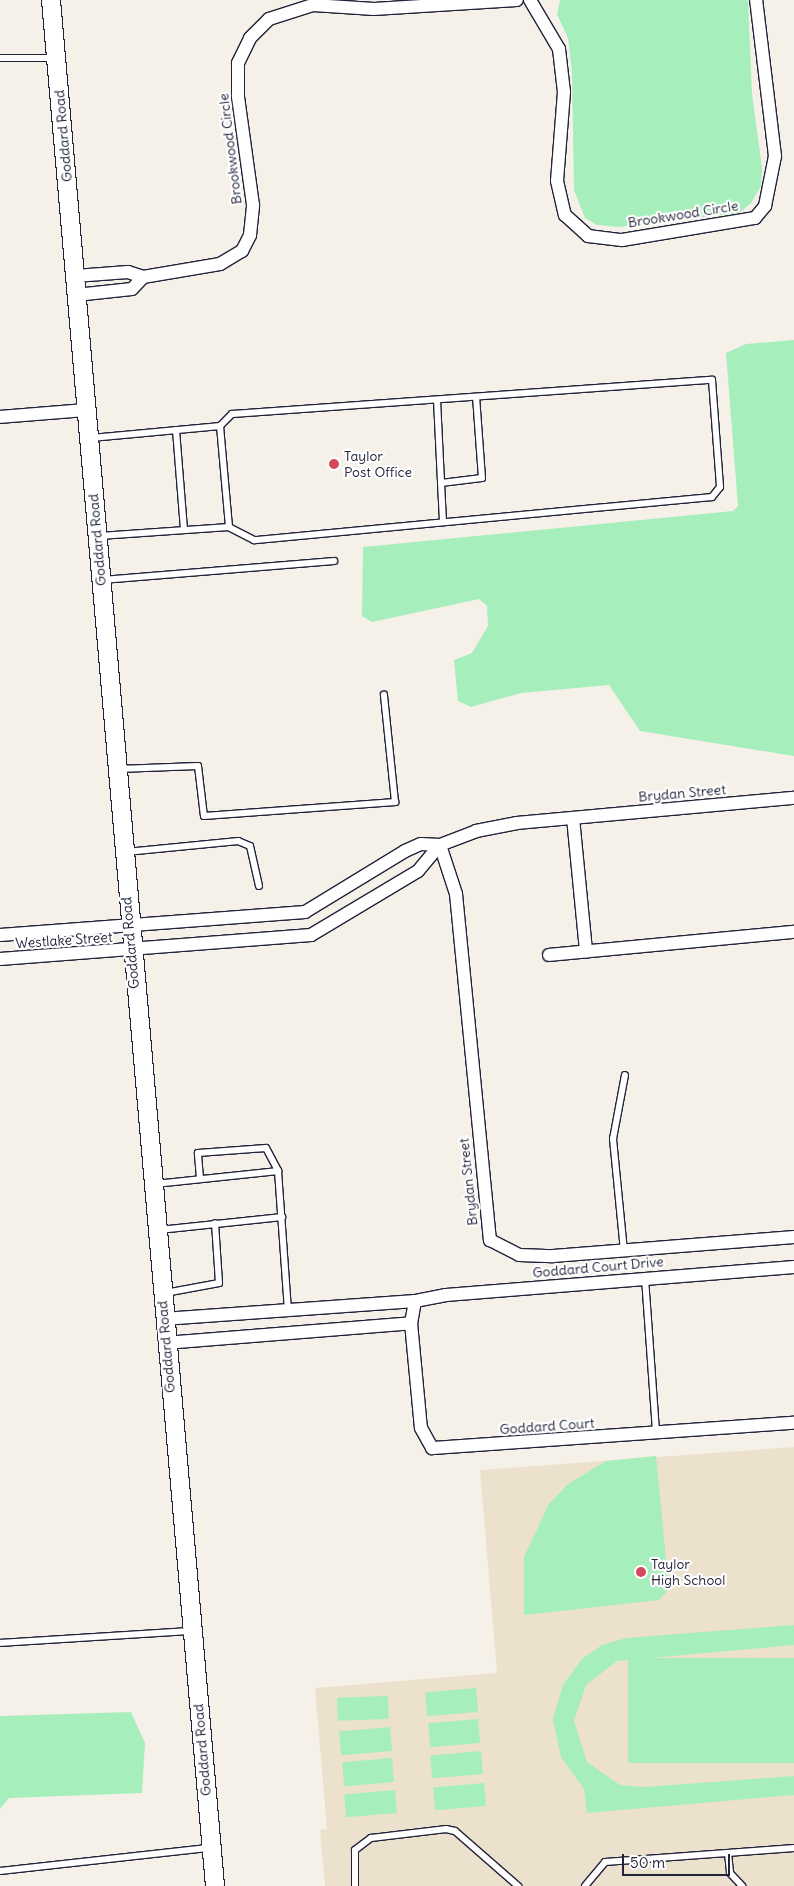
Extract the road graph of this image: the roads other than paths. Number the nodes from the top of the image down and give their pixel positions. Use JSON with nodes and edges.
{"nodes":[{"id":1,"x":50,"y":0,"type":"edge"},
{"id":2,"x":517,"y":0,"type":"edge"},
{"id":3,"x":530,"y":0,"type":"edge"},
{"id":4,"x":756,"y":0,"type":"edge"},
{"id":5,"x":0,"y":58,"type":"edge"},
{"id":6,"x":56,"y":58,"type":"junction"},
{"id":7,"x":75,"y":276,"type":"junction"},
{"id":8,"x":143,"y":277,"type":"junction"},
{"id":9,"x":76,"y":295,"type":"junction"},
{"id":10,"x":476,"y":397,"type":"junction"},
{"id":11,"x":437,"y":400,"type":"junction"},
{"id":12,"x":86,"y":410,"type":"junction"},
{"id":13,"x":0,"y":417,"type":"edge"},
{"id":14,"x":220,"y":426,"type":"junction"},
{"id":15,"x":176,"y":430,"type":"junction"},
{"id":16,"x":89,"y":439,"type":"junction"},
{"id":17,"x":441,"y":483,"type":"junction"},
{"id":18,"x":443,"y":522,"type":"junction"},
{"id":19,"x":229,"y":527,"type":"junction"},
{"id":20,"x":184,"y":530,"type":"junction"},
{"id":21,"x":97,"y":536,"type":"junction"},
{"id":22,"x":334,"y":561,"type":"dead end"},
{"id":23,"x":101,"y":580,"type":"junction"},
{"id":24,"x":384,"y":695,"type":"dead end"},
{"id":25,"x":117,"y":770,"type":"junction"},
{"id":26,"x":794,"y":798,"type":"edge"},
{"id":27,"x":573,"y":818,"type":"junction"},
{"id":28,"x":440,"y":845,"type":"junction"},
{"id":29,"x":122,"y":852,"type":"junction"},
{"id":30,"x":259,"y":886,"type":"dead end"},
{"id":31,"x":129,"y":927,"type":"junction"},
{"id":32,"x":794,"y":932,"type":"edge"},
{"id":33,"x":0,"y":935,"type":"edge"},
{"id":34,"x":130,"y":950,"type":"junction"},
{"id":35,"x":586,"y":951,"type":"junction"},
{"id":36,"x":548,"y":954,"type":"dead end"},
{"id":37,"x":0,"y":959,"type":"edge"},
{"id":38,"x":625,"y":1075,"type":"dead end"},
{"id":39,"x":278,"y":1171,"type":"junction"},
{"id":40,"x":200,"y":1178,"type":"junction"},
{"id":41,"x":154,"y":1184,"type":"junction"},
{"id":42,"x":282,"y":1217,"type":"junction"},
{"id":43,"x":215,"y":1223,"type":"junction"},
{"id":44,"x":156,"y":1231,"type":"junction"},
{"id":45,"x":794,"y":1237,"type":"edge"},
{"id":46,"x":624,"y":1251,"type":"junction"},
{"id":47,"x":794,"y":1267,"type":"edge"},
{"id":48,"x":645,"y":1278,"type":"junction"},
{"id":49,"x":161,"y":1294,"type":"junction"},
{"id":50,"x":288,"y":1310,"type":"junction"},
{"id":51,"x":412,"y":1312,"type":"junction"},
{"id":52,"x":163,"y":1319,"type":"junction"},
{"id":53,"x":165,"y":1343,"type":"junction"},
{"id":54,"x":794,"y":1424,"type":"edge"},
{"id":55,"x":656,"y":1434,"type":"junction"},
{"id":56,"x":191,"y":1631,"type":"junction"},
{"id":57,"x":0,"y":1643,"type":"edge"},
{"id":58,"x":211,"y":1848,"type":"junction"},
{"id":59,"x":794,"y":1848,"type":"edge"},
{"id":60,"x":728,"y":1853,"type":"junction"},
{"id":61,"x":0,"y":1871,"type":"edge"},
{"id":62,"x":215,"y":1886,"type":"edge"},
{"id":63,"x":354,"y":1886,"type":"edge"},
{"id":64,"x":518,"y":1886,"type":"edge"},
{"id":65,"x":585,"y":1886,"type":"edge"},
{"id":66,"x":742,"y":1886,"type":"edge"}],
"edges":[{"from":1,"to":6,"type":"main road","name":"Goddard Road"},
{"from":2,"to":8,"type":"street","name":"Brookwood Circle"},
{"from":3,"to":4,"type":"street","name":"Brookwood Circle"},
{"from":5,"to":6,"type":"lane"},
{"from":6,"to":7,"type":"main road","name":"Goddard Road"},
{"from":7,"to":8,"type":"street","name":"Brookwood Circle"},
{"from":7,"to":9,"type":"main road","name":"Goddard Road"},
{"from":8,"to":9,"type":"street","name":"Brookwood Circle"},
{"from":9,"to":12,"type":"main road","name":"Goddard Road"},
{"from":10,"to":11,"type":"lane"},
{"from":10,"to":17,"type":"lane"},
{"from":10,"to":18,"type":"lane"},
{"from":11,"to":14,"type":"lane"},
{"from":11,"to":17,"type":"lane"},
{"from":12,"to":13,"type":"street"},
{"from":12,"to":16,"type":"main road","name":"Goddard Road"},
{"from":14,"to":15,"type":"lane"},
{"from":14,"to":19,"type":"lane"},
{"from":15,"to":16,"type":"lane"},
{"from":15,"to":20,"type":"lane"},
{"from":16,"to":21,"type":"main road","name":"Goddard Road"},
{"from":17,"to":18,"type":"lane"},
{"from":18,"to":19,"type":"lane"},
{"from":19,"to":20,"type":"lane"},
{"from":20,"to":21,"type":"lane"},
{"from":21,"to":23,"type":"main road","name":"Goddard Road"},
{"from":22,"to":23,"type":"lane"},
{"from":23,"to":25,"type":"main road","name":"Goddard Road"},
{"from":24,"to":25,"type":"lane"},
{"from":25,"to":29,"type":"main road","name":"Goddard Road"},
{"from":26,"to":27,"type":"street","name":"Brydan Street"},
{"from":27,"to":28,"type":"street","name":"Brydan Street"},
{"from":27,"to":35,"type":"street"},
{"from":28,"to":31,"type":"street","name":"Brydan Street"},
{"from":28,"to":34,"type":"street","name":"Brydan Street"},
{"from":28,"to":46,"type":"street","name":"Brydan Street"},
{"from":29,"to":30,"type":"lane"},
{"from":29,"to":31,"type":"main road","name":"Goddard Road"},
{"from":31,"to":33,"type":"street","name":"Westlake Street"},
{"from":31,"to":34,"type":"main road","name":"Goddard Road"},
{"from":32,"to":35,"type":"street"},
{"from":34,"to":37,"type":"street","name":"Westlake Street"},
{"from":34,"to":41,"type":"main road","name":"Goddard Road"},
{"from":35,"to":36,"type":"street"},
{"from":38,"to":46,"type":"lane"},
{"from":39,"to":40,"type":"lane"},
{"from":39,"to":40,"type":"lane"},
{"from":39,"to":42,"type":"lane"},
{"from":40,"to":41,"type":"lane"},
{"from":41,"to":44,"type":"main road","name":"Goddard Road"},
{"from":42,"to":43,"type":"lane"},
{"from":42,"to":50,"type":"lane"},
{"from":43,"to":44,"type":"lane"},
{"from":43,"to":49,"type":"lane"},
{"from":44,"to":49,"type":"main road","name":"Goddard Road"},
{"from":45,"to":46,"type":"street","name":"Brydan Street"},
{"from":47,"to":48,"type":"street","name":"Goddard Court Drive"},
{"from":48,"to":51,"type":"street","name":"Goddard Court Drive"},
{"from":48,"to":55,"type":"lane"},
{"from":49,"to":52,"type":"main road","name":"Goddard Road"},
{"from":50,"to":51,"type":"street"},
{"from":50,"to":52,"type":"street"},
{"from":51,"to":53,"type":"street"},
{"from":51,"to":55,"type":"street","name":"Goddard Court"},
{"from":52,"to":53,"type":"main road","name":"Goddard Road"},
{"from":53,"to":56,"type":"main road","name":"Goddard Road"},
{"from":54,"to":55,"type":"street","name":"Goddard Court"},
{"from":56,"to":57,"type":"lane"},
{"from":56,"to":58,"type":"main road","name":"Goddard Road"},
{"from":58,"to":61,"type":"lane"},
{"from":58,"to":62,"type":"main road","name":"Goddard Road"},
{"from":59,"to":60,"type":"lane"},
{"from":60,"to":65,"type":"lane"},
{"from":60,"to":66,"type":"lane"},
{"from":63,"to":64,"type":"lane"}]}
